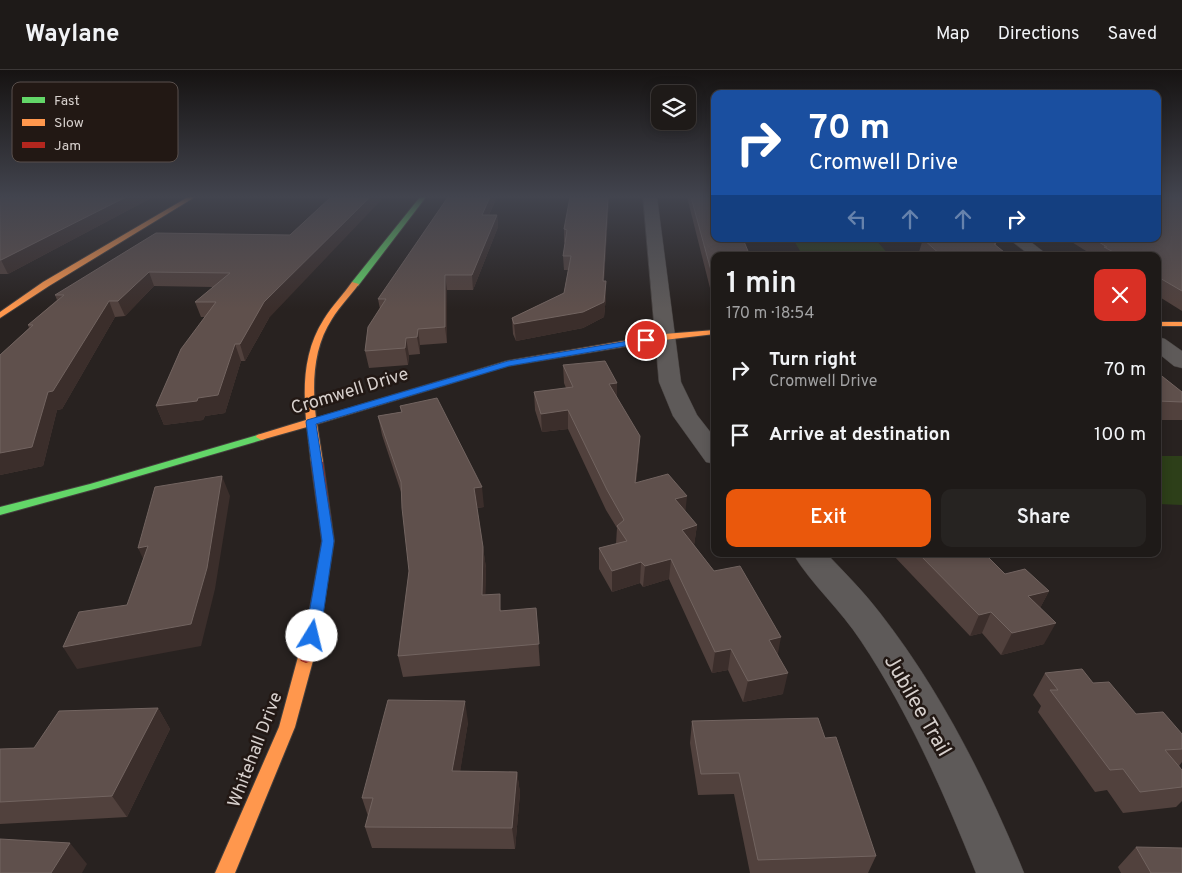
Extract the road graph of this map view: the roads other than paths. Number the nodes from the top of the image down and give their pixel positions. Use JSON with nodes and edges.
{"nodes":[{"id":1,"x":129,"y":234,"type":"edge"},
{"id":2,"x":394,"y":234,"type":"edge"},
{"id":3,"x":654,"y":234,"type":"edge"},
{"id":4,"x":1021,"y":242,"type":"edge"},
{"id":5,"x":1035,"y":252,"type":"edge"},
{"id":6,"x":0,"y":316,"type":"edge"},
{"id":7,"x":1161,"y":324,"type":"edge"},
{"id":8,"x":1182,"y":324,"type":"edge"},
{"id":9,"x":711,"y":332,"type":"edge"},
{"id":10,"x":664,"y":337,"type":"junction"},
{"id":11,"x":1161,"y":345,"type":"edge"},
{"id":12,"x":1182,"y":361,"type":"edge"},
{"id":13,"x":311,"y":422,"type":"junction"},
{"id":14,"x":711,"y":451,"type":"edge"},
{"id":15,"x":0,"y":511,"type":"edge"},
{"id":16,"x":812,"y":557,"type":"edge"},
{"id":17,"x":225,"y":873,"type":"edge"},
{"id":18,"x":1000,"y":873,"type":"edge"}],
"edges":[{"from":1,"to":6,"type":"street"},
{"from":2,"to":13,"type":"street","name":"Whitehall Drive"},
{"from":3,"to":10,"type":"street"},
{"from":4,"to":5,"type":"street"},
{"from":7,"to":8,"type":"street"},
{"from":9,"to":10,"type":"street","name":"Cromwell Drive"},
{"from":10,"to":13,"type":"street","name":"Cromwell Drive"},
{"from":10,"to":14,"type":"street"},
{"from":11,"to":12,"type":"street"},
{"from":13,"to":15,"type":"street","name":"Cromwell Drive"},
{"from":13,"to":17,"type":"street","name":"Whitehall Drive"},
{"from":16,"to":18,"type":"street","name":"Jubilee Trail"}]}
